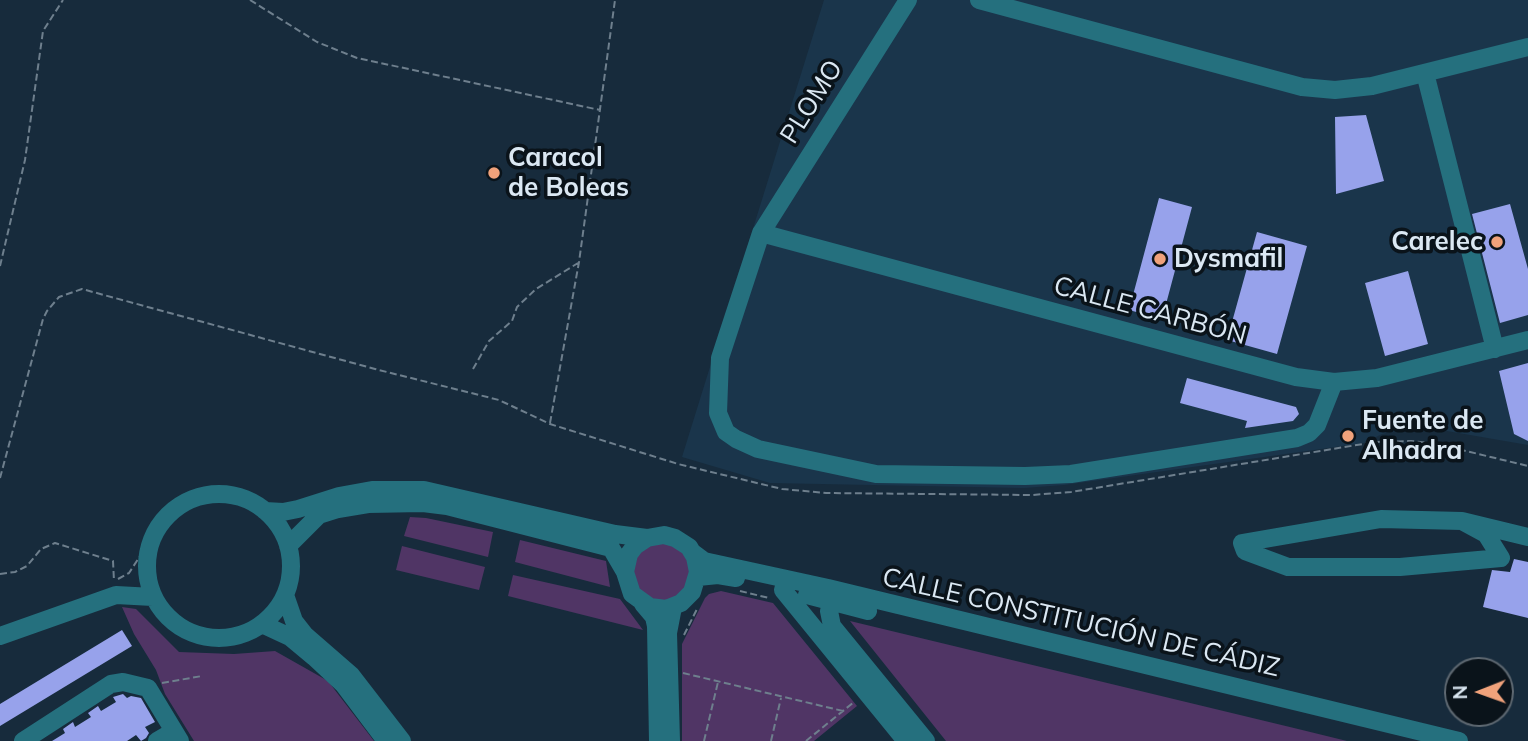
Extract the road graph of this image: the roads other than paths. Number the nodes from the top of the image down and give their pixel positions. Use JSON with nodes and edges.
{"nodes":[{"id":1,"x":908,"y":0,"type":"edge"},
{"id":2,"x":979,"y":0,"type":"edge"},
{"id":3,"x":1528,"y":47,"type":"edge"},
{"id":4,"x":1425,"y":74,"type":"junction"},
{"id":5,"x":761,"y":233,"type":"junction"},
{"id":6,"x":1528,"y":340,"type":"edge"},
{"id":7,"x":1495,"y":349,"type":"junction"},
{"id":8,"x":1334,"y":382,"type":"junction"},
{"id":9,"x":265,"y":510,"type":"junction"},
{"id":10,"x":1462,"y":521,"type":"junction"},
{"id":11,"x":1528,"y":537,"type":"edge"},
{"id":12,"x":648,"y":538,"type":"junction"},
{"id":13,"x":288,"y":546,"type":"junction"},
{"id":14,"x":149,"y":549,"type":"junction"},
{"id":15,"x":692,"y":552,"type":"junction"},
{"id":16,"x":625,"y":572,"type":"junction"},
{"id":17,"x":698,"y":578,"type":"junction"},
{"id":18,"x":115,"y":588,"type":"junction"},
{"id":19,"x":779,"y":594,"type":"junction"},
{"id":20,"x":285,"y":595,"type":"junction"},
{"id":21,"x":830,"y":595,"type":"junction"},
{"id":22,"x":153,"y":597,"type":"junction"},
{"id":23,"x":643,"y":604,"type":"junction"},
{"id":24,"x":673,"y":607,"type":"junction"},
{"id":25,"x":262,"y":624,"type":"junction"},
{"id":26,"x":0,"y":636,"type":"edge"},
{"id":27,"x":177,"y":736,"type":"edge"},
{"id":28,"x":23,"y":741,"type":"edge"},
{"id":29,"x":157,"y":741,"type":"edge"},
{"id":30,"x":386,"y":741,"type":"edge"},
{"id":31,"x":402,"y":741,"type":"edge"},
{"id":32,"x":658,"y":741,"type":"edge"},
{"id":33,"x":671,"y":741,"type":"edge"},
{"id":34,"x":906,"y":741,"type":"edge"},
{"id":35,"x":926,"y":741,"type":"edge"},
{"id":36,"x":1410,"y":741,"type":"edge"},
{"id":37,"x":1459,"y":741,"type":"edge"}],
"edges":[{"from":1,"to":5,"type":"street","name":"PLOMO"},
{"from":2,"to":4,"type":"street"},
{"from":3,"to":4,"type":"street"},
{"from":4,"to":7,"type":"street"},
{"from":5,"to":8,"type":"street","name":"CALLE CARBÓN"},
{"from":5,"to":8,"type":"street","name":"PLOMO"},
{"from":6,"to":7,"type":"street","name":"CALLE CARBÓN"},
{"from":7,"to":8,"type":"street","name":"CALLE CARBÓN"},
{"from":9,"to":12,"type":"street"},
{"from":9,"to":13,"type":"street"},
{"from":9,"to":14,"type":"street"},
{"from":10,"to":10,"type":"street"},
{"from":10,"to":11,"type":"street"},
{"from":12,"to":15,"type":"street"},
{"from":12,"to":16,"type":"street"},
{"from":13,"to":16,"type":"street"},
{"from":13,"to":20,"type":"street"},
{"from":14,"to":18,"type":"street"},
{"from":14,"to":22,"type":"street"},
{"from":15,"to":17,"type":"street"},
{"from":15,"to":21,"type":"street","name":"CALLE CONSTITUCIÓN DE CÁDIZ"},
{"from":16,"to":23,"type":"street"},
{"from":17,"to":19,"type":"street","name":"CALLE CONSTITUCIÓN DE CÁDIZ"},
{"from":17,"to":24,"type":"street"},
{"from":18,"to":22,"type":"street"},
{"from":18,"to":26,"type":"street"},
{"from":19,"to":21,"type":"street","name":"CALLE CONSTITUCIÓN DE CÁDIZ"},
{"from":19,"to":34,"type":"street"},
{"from":20,"to":25,"type":"street"},
{"from":20,"to":31,"type":"street"},
{"from":21,"to":35,"type":"street"},
{"from":21,"to":36,"type":"street","name":"CALLE CONSTITUCIÓN DE CÁDIZ"},
{"from":21,"to":37,"type":"street","name":"CALLE CONSTITUCIÓN DE CÁDIZ"},
{"from":22,"to":25,"type":"street"},
{"from":23,"to":24,"type":"street"},
{"from":23,"to":32,"type":"street"},
{"from":24,"to":33,"type":"street"},
{"from":25,"to":30,"type":"street"},
{"from":27,"to":28,"type":"street"},
{"from":27,"to":29,"type":"street"}]}
